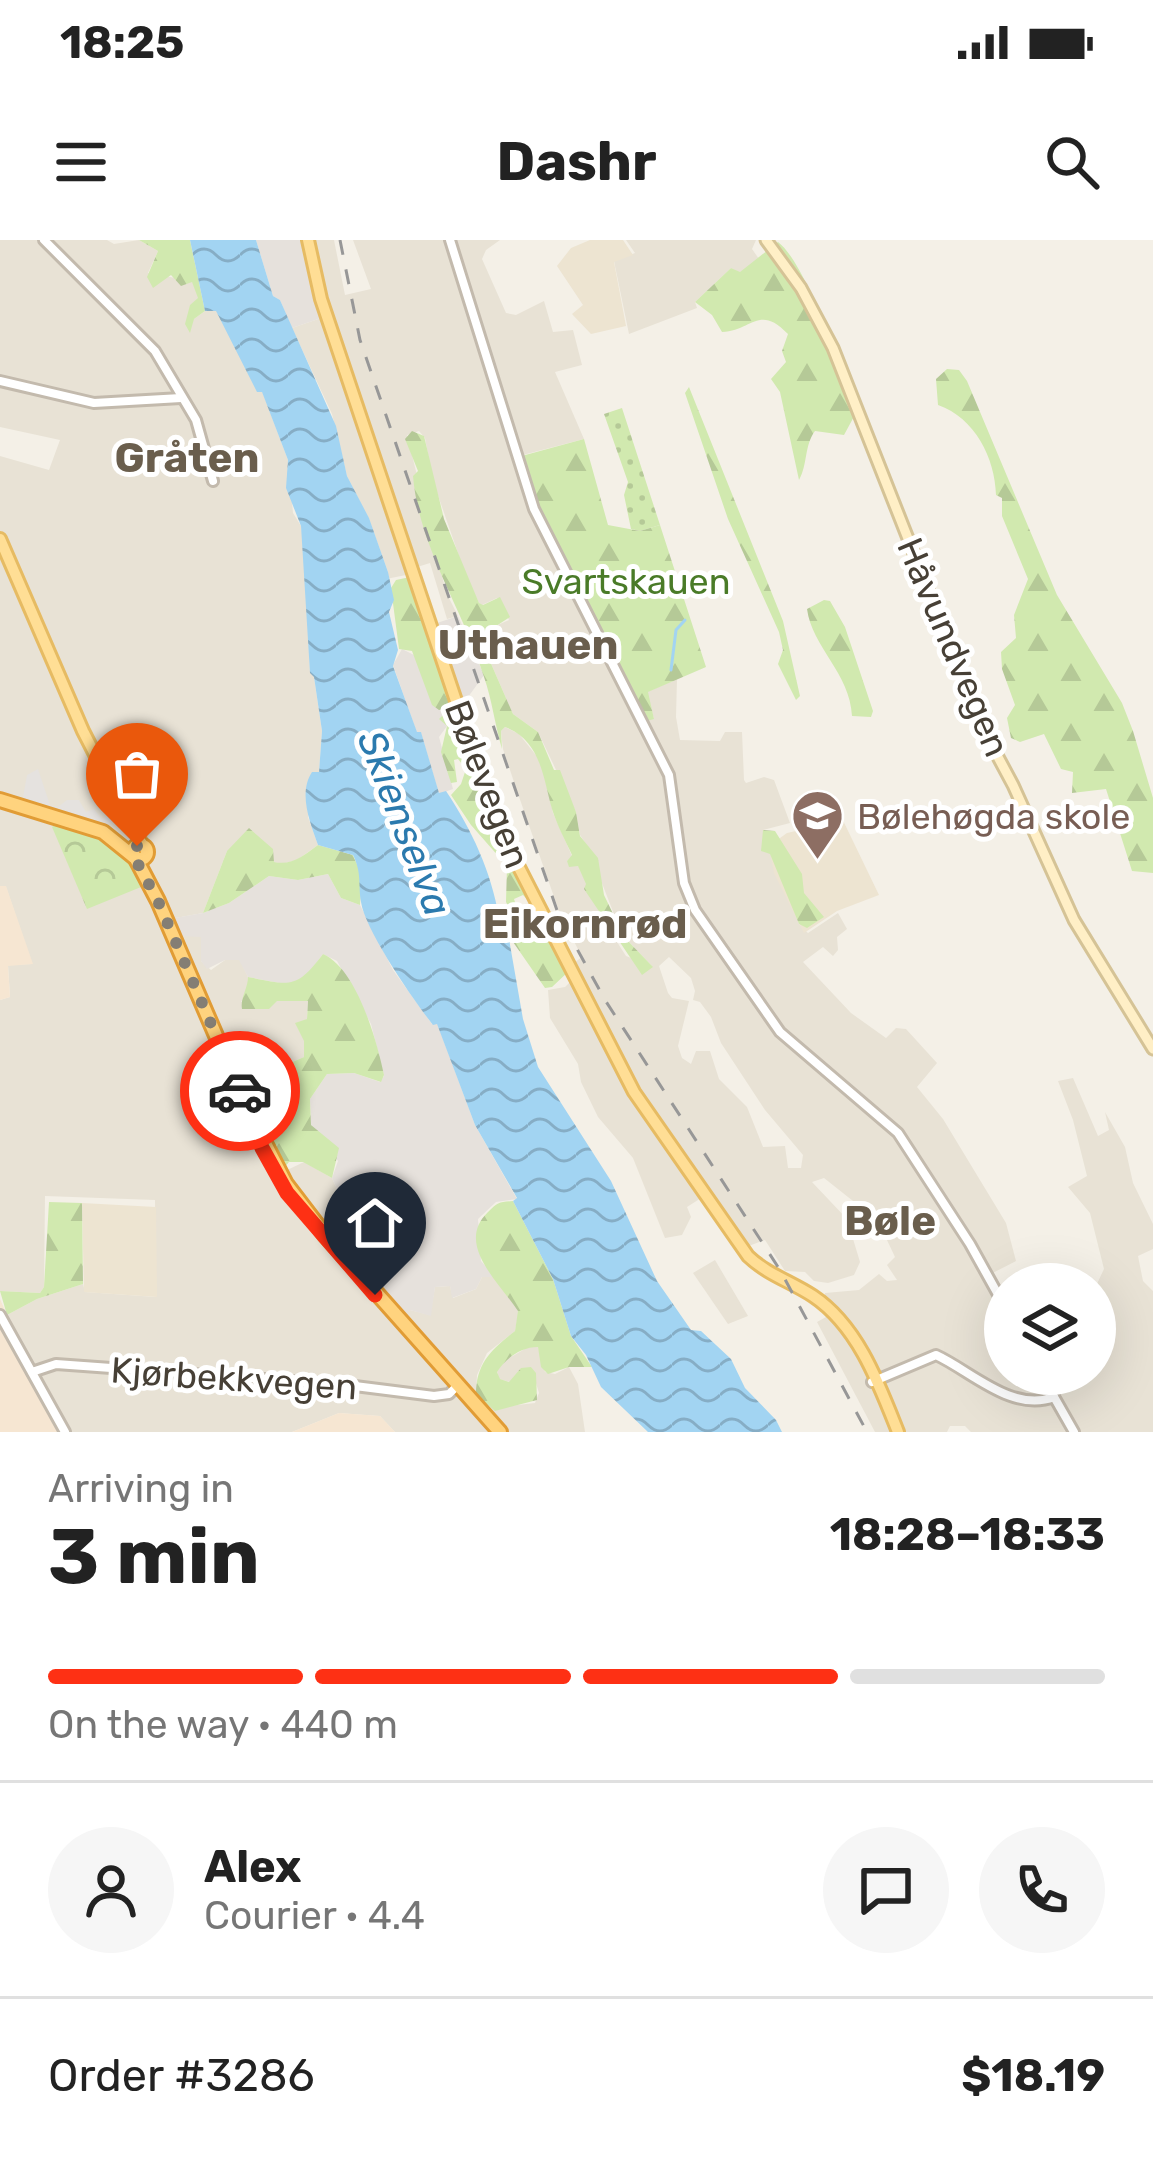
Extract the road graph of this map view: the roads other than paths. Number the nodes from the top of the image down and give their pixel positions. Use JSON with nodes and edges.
{"nodes":[{"id":1,"x":44,"y":240,"type":"edge"},
{"id":2,"x":310,"y":240,"type":"edge"},
{"id":3,"x":450,"y":240,"type":"edge"},
{"id":4,"x":766,"y":240,"type":"edge"},
{"id":5,"x":0,"y":381,"type":"edge"},
{"id":6,"x":182,"y":398,"type":"junction"},
{"id":7,"x":213,"y":482,"type":"dead end"},
{"id":8,"x":0,"y":539,"type":"edge"},
{"id":9,"x":0,"y":803,"type":"edge"},
{"id":10,"x":135,"y":851,"type":"junction"},
{"id":11,"x":1153,"y":1049,"type":"edge"},
{"id":12,"x":984,"y":1269,"type":"edge"},
{"id":13,"x":0,"y":1316,"type":"edge"},
{"id":14,"x":32,"y":1372,"type":"junction"},
{"id":15,"x":874,"y":1381,"type":"junction"},
{"id":16,"x":456,"y":1386,"type":"junction"},
{"id":17,"x":1054,"y":1396,"type":"joint"},
{"id":18,"x":65,"y":1432,"type":"edge"},
{"id":19,"x":497,"y":1432,"type":"edge"},
{"id":20,"x":896,"y":1432,"type":"edge"},
{"id":21,"x":1074,"y":1432,"type":"edge"}],
"edges":[{"from":1,"to":6,"type":"street"},
{"from":2,"to":15,"type":"main road","name":"Bølevegen"},
{"from":3,"to":12,"type":"street"},
{"from":4,"to":11,"type":"main road","name":"Håvundvegen"},
{"from":5,"to":6,"type":"street"},
{"from":6,"to":7,"type":"street"},
{"from":8,"to":10,"type":"main road"},
{"from":9,"to":10,"type":"highway"},
{"from":10,"to":16,"type":"highway"},
{"from":13,"to":14,"type":"street"},
{"from":14,"to":16,"type":"street","name":"Kjørbekkvegen"},
{"from":14,"to":18,"type":"street"},
{"from":15,"to":17,"type":"street"},
{"from":15,"to":20,"type":"main road"},
{"from":16,"to":19,"type":"highway"},
{"from":17,"to":21,"type":"street"}]}
